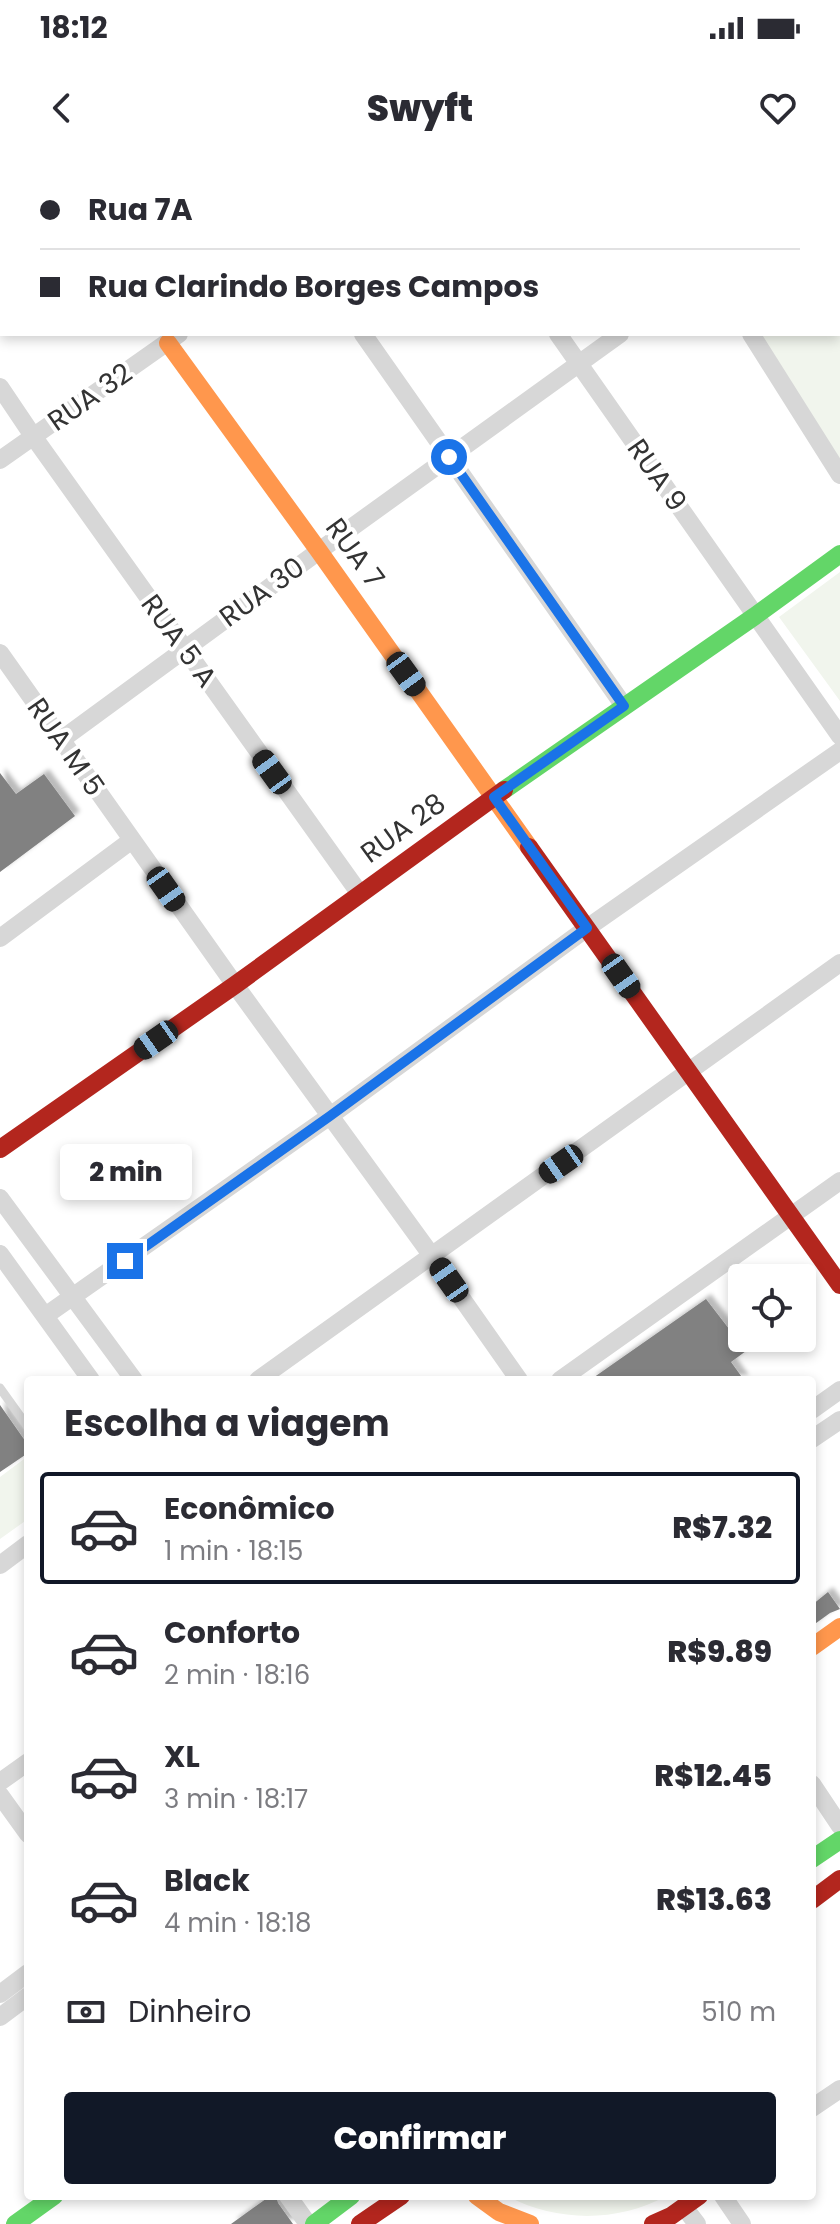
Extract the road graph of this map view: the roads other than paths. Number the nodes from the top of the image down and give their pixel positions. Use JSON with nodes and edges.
{"nodes":[{"id":1,"x":364,"y":336,"type":"edge"},
{"id":2,"x":560,"y":336,"type":"edge"},
{"id":3,"x":617,"y":336,"type":"edge"},
{"id":4,"x":752,"y":336,"type":"edge"},
{"id":5,"x":174,"y":338,"type":"edge"},
{"id":6,"x":580,"y":362,"type":"junction"},
{"id":7,"x":0,"y":387,"type":"edge"},
{"id":8,"x":33,"y":436,"type":"junction"},
{"id":9,"x":449,"y":457,"type":"junction"},
{"id":10,"x":0,"y":460,"type":"edge"},
{"id":11,"x":840,"y":475,"type":"edge"},
{"id":12,"x":319,"y":551,"type":"junction"},
{"id":13,"x":840,"y":554,"type":"edge"},
{"id":14,"x":755,"y":616,"type":"junction"},
{"id":15,"x":185,"y":649,"type":"junction"},
{"id":16,"x":0,"y":653,"type":"edge"},
{"id":17,"x":624,"y":706,"type":"junction"},
{"id":18,"x":840,"y":736,"type":"edge"},
{"id":19,"x":61,"y":740,"type":"junction"},
{"id":20,"x":840,"y":751,"type":"edge"},
{"id":21,"x":494,"y":797,"type":"junction"},
{"id":22,"x":132,"y":840,"type":"junction"},
{"id":23,"x":360,"y":894,"type":"junction"},
{"id":24,"x":587,"y":928,"type":"junction"},
{"id":25,"x":0,"y":938,"type":"edge"},
{"id":26,"x":840,"y":963,"type":"edge"},
{"id":27,"x":235,"y":985,"type":"junction"},
{"id":28,"x":690,"y":1072,"type":"junction"},
{"id":29,"x":330,"y":1116,"type":"junction"},
{"id":30,"x":0,"y":1149,"type":"edge"},
{"id":31,"x":840,"y":1181,"type":"edge"},
{"id":32,"x":0,"y":1198,"type":"edge"},
{"id":33,"x":791,"y":1215,"type":"junction"},
{"id":34,"x":0,"y":1254,"type":"edge"},
{"id":35,"x":432,"y":1256,"type":"junction"},
{"id":36,"x":840,"y":1285,"type":"edge"},
{"id":37,"x":73,"y":1297,"type":"junction"},
{"id":38,"x":45,"y":1316,"type":"junction"},
{"id":39,"x":88,"y":1376,"type":"edge"},
{"id":40,"x":131,"y":1376,"type":"edge"},
{"id":41,"x":264,"y":1376,"type":"edge"},
{"id":42,"x":516,"y":1376,"type":"edge"},
{"id":43,"x":566,"y":1376,"type":"edge"},
{"id":44,"x":0,"y":1388,"type":"edge"},
{"id":45,"x":840,"y":1390,"type":"edge"},
{"id":46,"x":816,"y":1407,"type":"edge"},
{"id":47,"x":840,"y":1420,"type":"edge"},
{"id":48,"x":24,"y":1421,"type":"edge"},
{"id":49,"x":816,"y":1436,"type":"edge"},
{"id":50,"x":24,"y":1547,"type":"edge"},
{"id":51,"x":0,"y":1565,"type":"edge"},
{"id":52,"x":840,"y":1627,"type":"edge"},
{"id":53,"x":816,"y":1644,"type":"edge"},
{"id":54,"x":24,"y":1765,"type":"edge"},
{"id":55,"x":0,"y":1782,"type":"edge"},
{"id":56,"x":816,"y":1790,"type":"edge"},
{"id":57,"x":0,"y":1795,"type":"edge"},
{"id":58,"x":840,"y":1826,"type":"edge"},
{"id":59,"x":24,"y":1828,"type":"edge"},
{"id":60,"x":840,"y":1840,"type":"edge"},
{"id":61,"x":816,"y":1856,"type":"edge"},
{"id":62,"x":840,"y":1879,"type":"edge"},
{"id":63,"x":816,"y":1897,"type":"edge"},
{"id":64,"x":24,"y":1976,"type":"edge"},
{"id":65,"x":0,"y":1994,"type":"edge"},
{"id":66,"x":24,"y":1999,"type":"edge"},
{"id":67,"x":0,"y":2017,"type":"edge"},
{"id":68,"x":840,"y":2089,"type":"edge"},
{"id":69,"x":816,"y":2105,"type":"edge"},
{"id":70,"x":48,"y":2200,"type":"edge"},
{"id":71,"x":291,"y":2200,"type":"edge"},
{"id":72,"x":346,"y":2200,"type":"edge"},
{"id":73,"x":395,"y":2200,"type":"edge"},
{"id":74,"x":482,"y":2200,"type":"edge"},
{"id":75,"x":726,"y":2200,"type":"edge"},
{"id":76,"x":692,"y":2201,"type":"edge"},
{"id":77,"x":15,"y":2224,"type":"edge"},
{"id":78,"x":308,"y":2224,"type":"edge"},
{"id":79,"x":314,"y":2224,"type":"edge"},
{"id":80,"x":360,"y":2224,"type":"edge"},
{"id":81,"x":530,"y":2224,"type":"edge"},
{"id":82,"x":653,"y":2224,"type":"edge"},
{"id":83,"x":697,"y":2224,"type":"edge"},
{"id":84,"x":742,"y":2224,"type":"edge"}],
"edges":[{"from":1,"to":9,"type":"street"},
{"from":2,"to":6,"type":"street","name":"RUA 9"},
{"from":3,"to":6,"type":"street","name":"RUA 30"},
{"from":4,"to":11,"type":"street"},
{"from":5,"to":8,"type":"street","name":"RUA 32"},
{"from":5,"to":12,"type":"street","name":"RUA 7"},
{"from":6,"to":9,"type":"street","name":"RUA 30"},
{"from":6,"to":14,"type":"street","name":"RUA 9"},
{"from":7,"to":8,"type":"street","name":"RUA 5 A"},
{"from":8,"to":10,"type":"street","name":"RUA 32"},
{"from":8,"to":15,"type":"street","name":"RUA 5 A"},
{"from":9,"to":12,"type":"street","name":"RUA 30"},
{"from":9,"to":17,"type":"street"},
{"from":12,"to":15,"type":"street","name":"RUA 30"},
{"from":12,"to":21,"type":"street","name":"RUA 7"},
{"from":13,"to":14,"type":"street","name":"RUA 28"},
{"from":14,"to":17,"type":"street","name":"RUA 28"},
{"from":14,"to":18,"type":"street","name":"RUA 9"},
{"from":15,"to":19,"type":"street","name":"RUA 30"},
{"from":15,"to":23,"type":"street","name":"RUA 5 A"},
{"from":16,"to":19,"type":"street","name":"RUA M 5"},
{"from":17,"to":21,"type":"street","name":"RUA 28"},
{"from":19,"to":22,"type":"street","name":"RUA M 5"},
{"from":20,"to":24,"type":"street"},
{"from":21,"to":23,"type":"street","name":"RUA 28"},
{"from":21,"to":24,"type":"street","name":"RUA 7"},
{"from":22,"to":25,"type":"street"},
{"from":22,"to":27,"type":"street","name":"RUA M 5"},
{"from":23,"to":27,"type":"street","name":"RUA 28"},
{"from":24,"to":28,"type":"street","name":"RUA 7"},
{"from":24,"to":29,"type":"street"},
{"from":26,"to":28,"type":"street"},
{"from":27,"to":29,"type":"street","name":"RUA M 5"},
{"from":27,"to":30,"type":"street","name":"RUA 28"},
{"from":28,"to":33,"type":"street","name":"RUA 7"},
{"from":28,"to":35,"type":"street"},
{"from":29,"to":35,"type":"street","name":"RUA M 5"},
{"from":29,"to":37,"type":"street"},
{"from":31,"to":33,"type":"street"},
{"from":32,"to":37,"type":"street"},
{"from":33,"to":36,"type":"street","name":"RUA 7"},
{"from":33,"to":43,"type":"street"},
{"from":34,"to":38,"type":"street"},
{"from":35,"to":41,"type":"street"},
{"from":35,"to":42,"type":"street","name":"RUA M 5"},
{"from":37,"to":38,"type":"street"},
{"from":37,"to":40,"type":"street"},
{"from":38,"to":39,"type":"street"},
{"from":44,"to":48,"type":"lane"},
{"from":45,"to":46,"type":"street"},
{"from":47,"to":49,"type":"street"},
{"from":50,"to":51,"type":"street"},
{"from":52,"to":53,"type":"street"},
{"from":54,"to":55,"type":"street"},
{"from":56,"to":58,"type":"street"},
{"from":57,"to":59,"type":"street"},
{"from":60,"to":61,"type":"street"},
{"from":62,"to":63,"type":"street"},
{"from":64,"to":65,"type":"street"},
{"from":66,"to":67,"type":"street"},
{"from":68,"to":69,"type":"street"},
{"from":70,"to":77,"type":"street"},
{"from":71,"to":78,"type":"street"},
{"from":72,"to":79,"type":"street"},
{"from":73,"to":80,"type":"street"},
{"from":74,"to":81,"type":"street"},
{"from":75,"to":84,"type":"street"},
{"from":76,"to":82,"type":"street"},
{"from":76,"to":83,"type":"street"}]}
